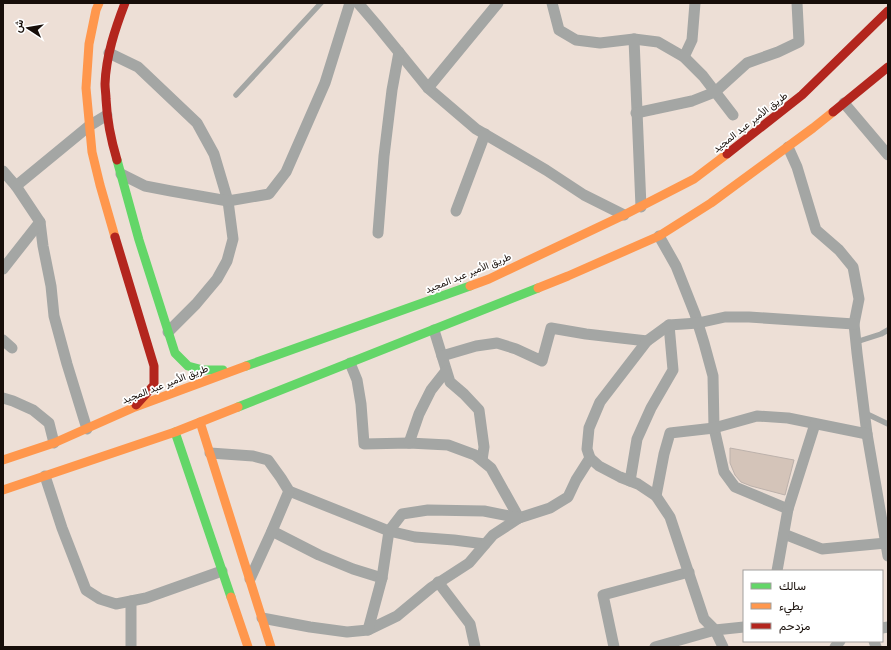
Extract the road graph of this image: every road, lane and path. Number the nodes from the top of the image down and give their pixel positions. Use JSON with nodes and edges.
{"nodes":[{"id":1,"x":99,"y":3,"type":"edge"},
{"id":2,"x":125,"y":3,"type":"edge"},
{"id":3,"x":321,"y":3,"type":"edge"},
{"id":4,"x":350,"y":3,"type":"edge"},
{"id":5,"x":358,"y":3,"type":"edge"},
{"id":6,"x":498,"y":3,"type":"edge"},
{"id":7,"x":552,"y":3,"type":"edge"},
{"id":8,"x":695,"y":3,"type":"edge"},
{"id":9,"x":797,"y":3,"type":"edge"},
{"id":10,"x":888,"y":11,"type":"edge"},
{"id":11,"x":634,"y":39,"type":"junction"},
{"id":12,"x":399,"y":52,"type":"junction"},
{"id":13,"x":109,"y":53,"type":"junction"},
{"id":14,"x":684,"y":57,"type":"junction"},
{"id":15,"x":888,"y":67,"type":"edge"},
{"id":16,"x":428,"y":88,"type":"junction"},
{"id":17,"x":715,"y":92,"type":"junction"},
{"id":18,"x":236,"y":95,"type":"dead end"},
{"id":19,"x":844,"y":103,"type":"junction"},
{"id":20,"x":636,"y":113,"type":"junction"},
{"id":21,"x":107,"y":115,"type":"junction"},
{"id":22,"x":733,"y":115,"type":"dead end"},
{"id":23,"x":89,"y":126,"type":"junction"},
{"id":24,"x":485,"y":134,"type":"junction"},
{"id":25,"x":788,"y":147,"type":"junction"},
{"id":26,"x":888,"y":155,"type":"edge"},
{"id":27,"x":3,"y":171,"type":"edge"},
{"id":28,"x":121,"y":174,"type":"junction"},
{"id":29,"x":16,"y":186,"type":"junction"},
{"id":30,"x":228,"y":201,"type":"junction"},
{"id":31,"x":641,"y":206,"type":"junction"},
{"id":32,"x":456,"y":211,"type":"dead end"},
{"id":33,"x":624,"y":215,"type":"junction"},
{"id":34,"x":40,"y":222,"type":"junction"},
{"id":35,"x":378,"y":233,"type":"dead end"},
{"id":36,"x":659,"y":236,"type":"junction"},
{"id":37,"x":3,"y":269,"type":"edge"},
{"id":38,"x":698,"y":323,"type":"junction"},
{"id":39,"x":854,"y":324,"type":"junction"},
{"id":40,"x":669,"y":325,"type":"junction"},
{"id":41,"x":434,"y":330,"type":"junction"},
{"id":42,"x":888,"y":330,"type":"edge"},
{"id":43,"x":168,"y":332,"type":"junction"},
{"id":44,"x":3,"y":340,"type":"edge"},
{"id":45,"x":647,"y":341,"type":"junction"},
{"id":46,"x":855,"y":342,"type":"junction"},
{"id":47,"x":12,"y":348,"type":"dead end"},
{"id":48,"x":442,"y":356,"type":"junction"},
{"id":49,"x":350,"y":363,"type":"junction"},
{"id":50,"x":235,"y":370,"type":"junction"},
{"id":51,"x":446,"y":371,"type":"junction"},
{"id":52,"x":3,"y":398,"type":"edge"},
{"id":53,"x":135,"y":407,"type":"junction"},
{"id":54,"x":864,"y":413,"type":"junction"},
{"id":55,"x":200,"y":422,"type":"junction"},
{"id":56,"x":815,"y":424,"type":"junction"},
{"id":57,"x":888,"y":424,"type":"edge"},
{"id":58,"x":714,"y":428,"type":"junction"},
{"id":59,"x":87,"y":429,"type":"junction"},
{"id":60,"x":175,"y":432,"type":"junction"},
{"id":61,"x":867,"y":434,"type":"junction"},
{"id":62,"x":54,"y":443,"type":"junction"},
{"id":63,"x":409,"y":443,"type":"junction"},
{"id":64,"x":210,"y":453,"type":"junction"},
{"id":65,"x":590,"y":458,"type":"junction"},
{"id":66,"x":3,"y":460,"type":"edge"},
{"id":67,"x":482,"y":460,"type":"junction"},
{"id":68,"x":45,"y":476,"type":"junction"},
{"id":69,"x":630,"y":481,"type":"junction"},
{"id":70,"x":3,"y":490,"type":"edge"},
{"id":71,"x":289,"y":491,"type":"junction"},
{"id":72,"x":656,"y":496,"type":"junction"},
{"id":73,"x":788,"y":510,"type":"junction"},
{"id":74,"x":519,"y":518,"type":"junction"},
{"id":75,"x":272,"y":531,"type":"junction"},
{"id":76,"x":389,"y":531,"type":"junction"},
{"id":77,"x":784,"y":534,"type":"junction"},
{"id":78,"x":886,"y":543,"type":"junction"},
{"id":79,"x":485,"y":544,"type":"junction"},
{"id":80,"x":888,"y":556,"type":"edge"},
{"id":81,"x":777,"y":570,"type":"edge"},
{"id":82,"x":222,"y":571,"type":"junction"},
{"id":83,"x":689,"y":572,"type":"junction"},
{"id":84,"x":382,"y":578,"type":"junction"},
{"id":85,"x":250,"y":579,"type":"junction"},
{"id":86,"x":438,"y":582,"type":"junction"},
{"id":87,"x":131,"y":601,"type":"junction"},
{"id":88,"x":262,"y":618,"type":"junction"},
{"id":89,"x":743,"y":627,"type":"edge"},
{"id":90,"x":368,"y":630,"type":"junction"},
{"id":91,"x":715,"y":630,"type":"junction"},
{"id":92,"x":131,"y":647,"type":"edge"},
{"id":93,"x":248,"y":647,"type":"edge"},
{"id":94,"x":271,"y":647,"type":"edge"},
{"id":95,"x":475,"y":647,"type":"edge"},
{"id":96,"x":614,"y":647,"type":"edge"},
{"id":97,"x":655,"y":647,"type":"edge"},
{"id":98,"x":724,"y":647,"type":"edge"}],
"edges":[{"from":1,"to":23,"type":"main road"},
{"from":2,"to":13,"type":"main road"},
{"from":3,"to":18,"type":"lane"},
{"from":4,"to":30,"type":"street"},
{"from":5,"to":12,"type":"street"},
{"from":6,"to":16,"type":"street"},
{"from":7,"to":11,"type":"street"},
{"from":8,"to":14,"type":"street"},
{"from":9,"to":17,"type":"street"},
{"from":10,"to":31,"type":"main road","name":"طريق الأمير عبد المجيد"},
{"from":11,"to":14,"type":"street"},
{"from":11,"to":20,"type":"street"},
{"from":12,"to":16,"type":"street"},
{"from":12,"to":35,"type":"street"},
{"from":13,"to":21,"type":"main road"},
{"from":13,"to":30,"type":"street"},
{"from":14,"to":17,"type":"street"},
{"from":15,"to":19,"type":"main road"},
{"from":16,"to":24,"type":"street"},
{"from":17,"to":20,"type":"street"},
{"from":17,"to":22,"type":"street"},
{"from":19,"to":25,"type":"main road"},
{"from":19,"to":26,"type":"street"},
{"from":20,"to":31,"type":"street"},
{"from":21,"to":23,"type":"street"},
{"from":21,"to":28,"type":"main road"},
{"from":23,"to":29,"type":"street"},
{"from":23,"to":53,"type":"main road"},
{"from":24,"to":32,"type":"street"},
{"from":24,"to":33,"type":"street"},
{"from":25,"to":36,"type":"main road"},
{"from":25,"to":39,"type":"street"},
{"from":27,"to":29,"type":"street"},
{"from":28,"to":30,"type":"street"},
{"from":28,"to":43,"type":"main road"},
{"from":29,"to":34,"type":"street"},
{"from":30,"to":43,"type":"street"},
{"from":31,"to":33,"type":"main road","name":"طريق الأمير عبد المجيد"},
{"from":33,"to":50,"type":"main road","name":"طريق الأمير عبد المجيد"},
{"from":34,"to":37,"type":"street"},
{"from":34,"to":59,"type":"street"},
{"from":36,"to":38,"type":"street"},
{"from":36,"to":41,"type":"main road"},
{"from":38,"to":39,"type":"street"},
{"from":38,"to":40,"type":"street"},
{"from":38,"to":58,"type":"street"},
{"from":39,"to":46,"type":"street"},
{"from":40,"to":45,"type":"street"},
{"from":40,"to":69,"type":"street"},
{"from":41,"to":48,"type":"street"},
{"from":41,"to":49,"type":"main road"},
{"from":42,"to":46,"type":"lane"},
{"from":43,"to":50,"type":"main road"},
{"from":44,"to":47,"type":"street"},
{"from":45,"to":48,"type":"street"},
{"from":45,"to":65,"type":"street"},
{"from":46,"to":54,"type":"street"},
{"from":48,"to":51,"type":"street"},
{"from":49,"to":55,"type":"main road"},
{"from":49,"to":63,"type":"street"},
{"from":50,"to":53,"type":"main road","name":"طريق الأمير عبد المجيد"},
{"from":51,"to":63,"type":"street"},
{"from":51,"to":67,"type":"street"},
{"from":52,"to":62,"type":"street"},
{"from":53,"to":59,"type":"main road","name":"طريق الأمير عبد المجيد"},
{"from":54,"to":57,"type":"lane"},
{"from":54,"to":61,"type":"street"},
{"from":55,"to":60,"type":"main road"},
{"from":55,"to":64,"type":"main road"},
{"from":56,"to":58,"type":"street"},
{"from":56,"to":61,"type":"street"},
{"from":56,"to":73,"type":"street"},
{"from":58,"to":72,"type":"street"},
{"from":58,"to":73,"type":"street"},
{"from":59,"to":62,"type":"main road","name":"طريق الأمير عبد المجيد"},
{"from":60,"to":68,"type":"main road"},
{"from":60,"to":82,"type":"main road"},
{"from":61,"to":78,"type":"street"},
{"from":62,"to":66,"type":"main road","name":"طريق الأمير عبد المجيد"},
{"from":63,"to":67,"type":"street"},
{"from":64,"to":71,"type":"street"},
{"from":64,"to":85,"type":"main road"},
{"from":65,"to":69,"type":"street"},
{"from":65,"to":74,"type":"street"},
{"from":67,"to":74,"type":"street"},
{"from":68,"to":70,"type":"main road"},
{"from":68,"to":87,"type":"street"},
{"from":69,"to":72,"type":"street"},
{"from":71,"to":75,"type":"street"},
{"from":71,"to":76,"type":"street"},
{"from":72,"to":83,"type":"street"},
{"from":73,"to":77,"type":"street"},
{"from":74,"to":76,"type":"street"},
{"from":74,"to":79,"type":"street"},
{"from":75,"to":84,"type":"street"},
{"from":75,"to":85,"type":"street"},
{"from":76,"to":79,"type":"street"},
{"from":76,"to":84,"type":"street"},
{"from":77,"to":78,"type":"street"},
{"from":77,"to":81,"type":"street"},
{"from":78,"to":80,"type":"street"},
{"from":79,"to":86,"type":"street"},
{"from":82,"to":87,"type":"street"},
{"from":82,"to":93,"type":"main road"},
{"from":83,"to":91,"type":"street"},
{"from":83,"to":96,"type":"street"},
{"from":84,"to":90,"type":"street"},
{"from":85,"to":88,"type":"main road"},
{"from":86,"to":90,"type":"street"},
{"from":86,"to":95,"type":"street"},
{"from":87,"to":92,"type":"street"},
{"from":88,"to":90,"type":"street"},
{"from":88,"to":94,"type":"main road"},
{"from":89,"to":91,"type":"street"},
{"from":91,"to":97,"type":"street"},
{"from":91,"to":98,"type":"street"}]}
